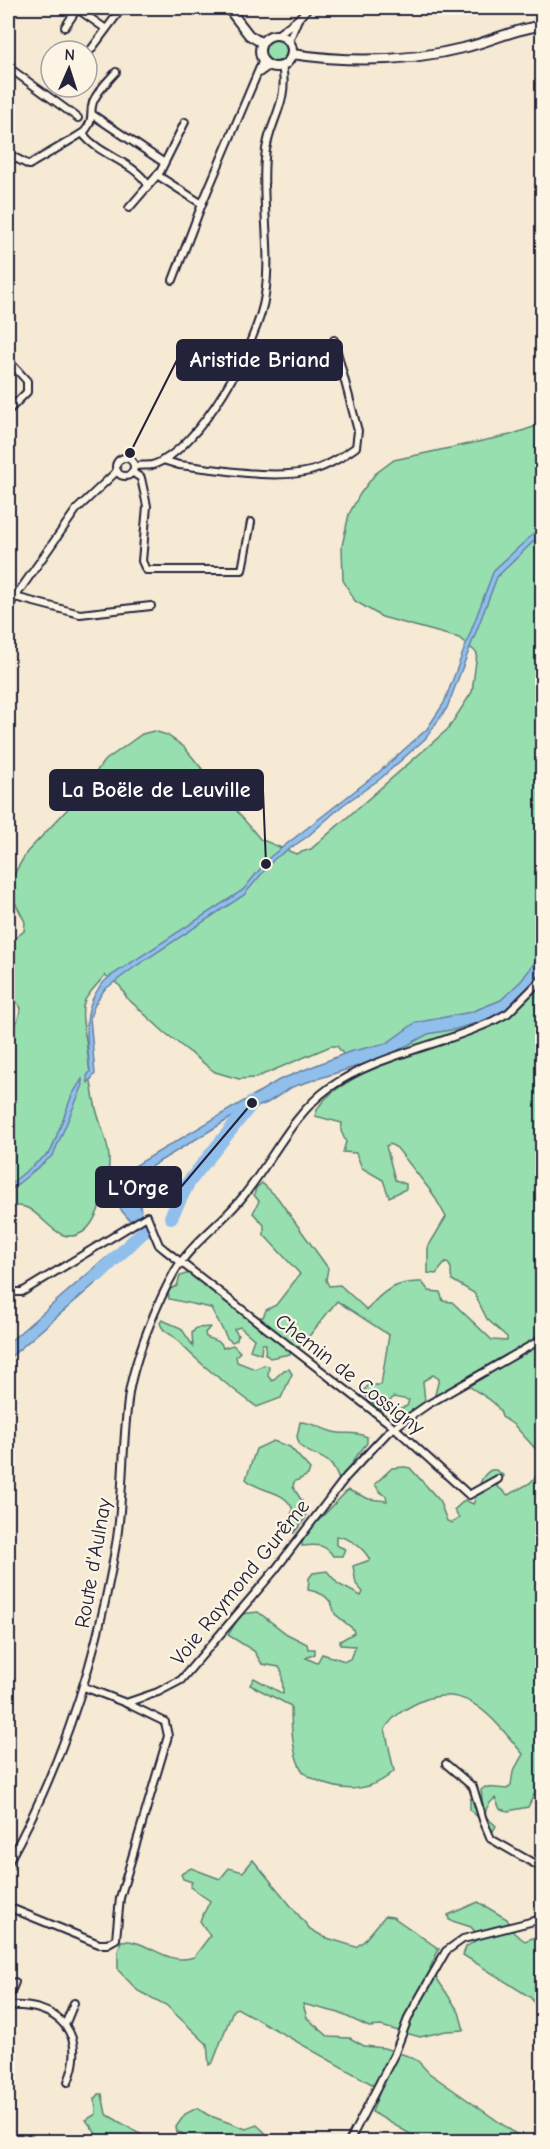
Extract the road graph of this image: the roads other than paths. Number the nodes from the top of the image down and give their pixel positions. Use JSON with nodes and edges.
{"nodes":[{"id":1,"x":76,"y":8,"type":"edge"},
{"id":2,"x":228,"y":8,"type":"edge"},
{"id":3,"x":308,"y":8,"type":"edge"},
{"id":4,"x":119,"y":12,"type":"dead end"},
{"id":5,"x":298,"y":19,"type":"junction"},
{"id":6,"x":543,"y":26,"type":"edge"},
{"id":7,"x":65,"y":27,"type":"dead end"},
{"id":8,"x":106,"y":29,"type":"junction"},
{"id":9,"x":277,"y":35,"type":"junction"},
{"id":10,"x":99,"y":39,"type":"edge"},
{"id":11,"x":289,"y":41,"type":"junction"},
{"id":12,"x":262,"y":43,"type":"junction"},
{"id":13,"x":292,"y":54,"type":"junction"},
{"id":14,"x":266,"y":63,"type":"junction"},
{"id":15,"x":282,"y":66,"type":"junction"},
{"id":16,"x":8,"y":67,"type":"edge"},
{"id":17,"x":116,"y":72,"type":"dead end"},
{"id":18,"x":93,"y":115,"type":"junction"},
{"id":19,"x":78,"y":118,"type":"dead end"},
{"id":20,"x":185,"y":122,"type":"dead end"},
{"id":21,"x":83,"y":134,"type":"junction"},
{"id":22,"x":8,"y":154,"type":"edge"},
{"id":23,"x":163,"y":162,"type":"junction"},
{"id":24,"x":157,"y":175,"type":"junction"},
{"id":25,"x":147,"y":185,"type":"junction"},
{"id":26,"x":202,"y":204,"type":"junction"},
{"id":27,"x":129,"y":208,"type":"dead end"},
{"id":28,"x":173,"y":280,"type":"dead end"},
{"id":29,"x":334,"y":340,"type":"dead end"},
{"id":30,"x":8,"y":360,"type":"edge"},
{"id":31,"x":8,"y":411,"type":"edge"},
{"id":32,"x":163,"y":460,"type":"junction"},
{"id":33,"x":133,"y":469,"type":"junction"},
{"id":34,"x":117,"y":471,"type":"junction"},
{"id":35,"x":251,"y":522,"type":"dead end"},
{"id":36,"x":15,"y":597,"type":"junction"},
{"id":37,"x":151,"y":606,"type":"dead end"},
{"id":38,"x":8,"y":607,"type":"edge"},
{"id":39,"x":543,"y":979,"type":"edge"},
{"id":40,"x":182,"y":1262,"type":"junction"},
{"id":41,"x":8,"y":1292,"type":"edge"},
{"id":42,"x":543,"y":1339,"type":"edge"},
{"id":43,"x":394,"y":1427,"type":"junction"},
{"id":44,"x":498,"y":1479,"type":"dead end"},
{"id":45,"x":84,"y":1687,"type":"junction"},
{"id":46,"x":126,"y":1703,"type":"junction"},
{"id":47,"x":446,"y":1764,"type":"dead end"},
{"id":48,"x":8,"y":1863,"type":"edge"},
{"id":49,"x":543,"y":1868,"type":"edge"},
{"id":50,"x":8,"y":1907,"type":"edge"},
{"id":51,"x":543,"y":1919,"type":"edge"},
{"id":52,"x":15,"y":1982,"type":"dead end"},
{"id":53,"x":8,"y":1999,"type":"edge"},
{"id":54,"x":74,"y":2003,"type":"dead end"},
{"id":55,"x":8,"y":2006,"type":"edge"},
{"id":56,"x":65,"y":2025,"type":"junction"},
{"id":57,"x":68,"y":2082,"type":"dead end"},
{"id":58,"x":349,"y":2142,"type":"edge"}],
"edges":[{"from":1,"to":7,"type":"street"},
{"from":1,"to":8,"type":"street"},
{"from":2,"to":12,"type":"street"},
{"from":3,"to":5,"type":"street"},
{"from":4,"to":8,"type":"street"},
{"from":5,"to":9,"type":"street"},
{"from":5,"to":11,"type":"street"},
{"from":6,"to":13,"type":"street"},
{"from":8,"to":10,"type":"street"},
{"from":9,"to":11,"type":"street"},
{"from":9,"to":12,"type":"street"},
{"from":11,"to":13,"type":"street"},
{"from":12,"to":14,"type":"street"},
{"from":13,"to":15,"type":"street"},
{"from":14,"to":15,"type":"street"},
{"from":14,"to":26,"type":"street"},
{"from":15,"to":32,"type":"street"},
{"from":16,"to":19,"type":"street"},
{"from":17,"to":18,"type":"street"},
{"from":18,"to":21,"type":"street"},
{"from":18,"to":23,"type":"street"},
{"from":20,"to":23,"type":"street"},
{"from":21,"to":22,"type":"street"},
{"from":21,"to":25,"type":"street"},
{"from":23,"to":24,"type":"street"},
{"from":24,"to":25,"type":"street"},
{"from":24,"to":26,"type":"street"},
{"from":25,"to":27,"type":"street"},
{"from":26,"to":28,"type":"street"},
{"from":29,"to":32,"type":"street"},
{"from":30,"to":31,"type":"street"},
{"from":32,"to":33,"type":"street"},
{"from":33,"to":34,"type":"street"},
{"from":33,"to":34,"type":"street"},
{"from":33,"to":35,"type":"street"},
{"from":34,"to":36,"type":"street"},
{"from":36,"to":37,"type":"street"},
{"from":36,"to":38,"type":"street"},
{"from":39,"to":40,"type":"street","name":"Route d'Aulnay"},
{"from":40,"to":41,"type":"street","name":"Chemin de Cossigny"},
{"from":40,"to":43,"type":"street","name":"Chemin de Cossigny"},
{"from":40,"to":45,"type":"street","name":"Route d'Aulnay"},
{"from":42,"to":43,"type":"street","name":"Voie Raymond Gurême"},
{"from":43,"to":44,"type":"street","name":"Chemin de Cossigny"},
{"from":43,"to":46,"type":"street","name":"Voie Raymond Gurême"},
{"from":45,"to":46,"type":"street"},
{"from":45,"to":48,"type":"street","name":"Route d'Aulnay"},
{"from":46,"to":50,"type":"street"},
{"from":47,"to":49,"type":"street"},
{"from":51,"to":58,"type":"street"},
{"from":52,"to":53,"type":"street"},
{"from":54,"to":56,"type":"street"},
{"from":55,"to":56,"type":"street"},
{"from":56,"to":57,"type":"street"}]}
